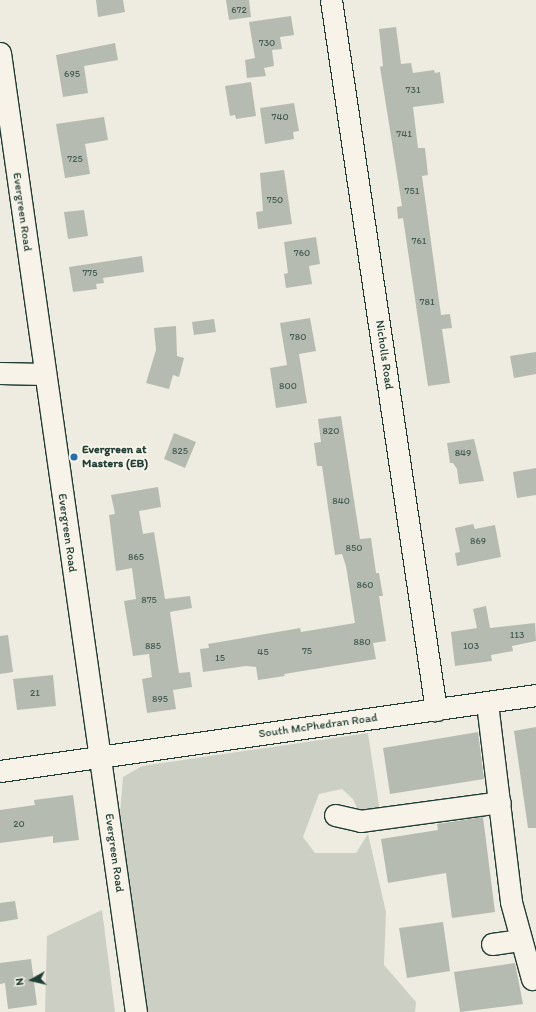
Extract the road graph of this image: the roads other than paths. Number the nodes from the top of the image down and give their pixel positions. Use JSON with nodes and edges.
{"nodes":[{"id":1,"x":331,"y":0,"type":"edge"},
{"id":2,"x":0,"y":53,"type":"edge"},
{"id":3,"x":0,"y":373,"type":"edge"},
{"id":4,"x":44,"y":374,"type":"junction"},
{"id":5,"x":536,"y":695,"type":"edge"},
{"id":6,"x":487,"y":703,"type":"junction"},
{"id":7,"x":436,"y":710,"type":"junction"},
{"id":8,"x":100,"y":756,"type":"junction"},
{"id":9,"x":0,"y":770,"type":"edge"},
{"id":10,"x":500,"y":802,"type":"junction"},
{"id":11,"x":335,"y":815,"type":"dead end"},
{"id":12,"x":521,"y":940,"type":"junction"},
{"id":13,"x":492,"y":944,"type":"dead end"},
{"id":14,"x":532,"y":979,"type":"dead end"},
{"id":15,"x":136,"y":1012,"type":"edge"}],
"edges":[{"from":1,"to":7,"type":"street","name":"Nicholls Road"},
{"from":2,"to":4,"type":"street","name":"Evergreen Road"},
{"from":3,"to":4,"type":"street"},
{"from":4,"to":8,"type":"street","name":"Evergreen Road"},
{"from":5,"to":6,"type":"street","name":"South McPhedran Road"},
{"from":6,"to":7,"type":"street","name":"South McPhedran Road"},
{"from":6,"to":10,"type":"street"},
{"from":7,"to":8,"type":"street","name":"South McPhedran Road"},
{"from":8,"to":9,"type":"street","name":"South McPhedran Road"},
{"from":8,"to":15,"type":"street","name":"Evergreen Road"},
{"from":10,"to":11,"type":"street"},
{"from":10,"to":12,"type":"street"},
{"from":12,"to":13,"type":"street"},
{"from":12,"to":14,"type":"street"}]}
